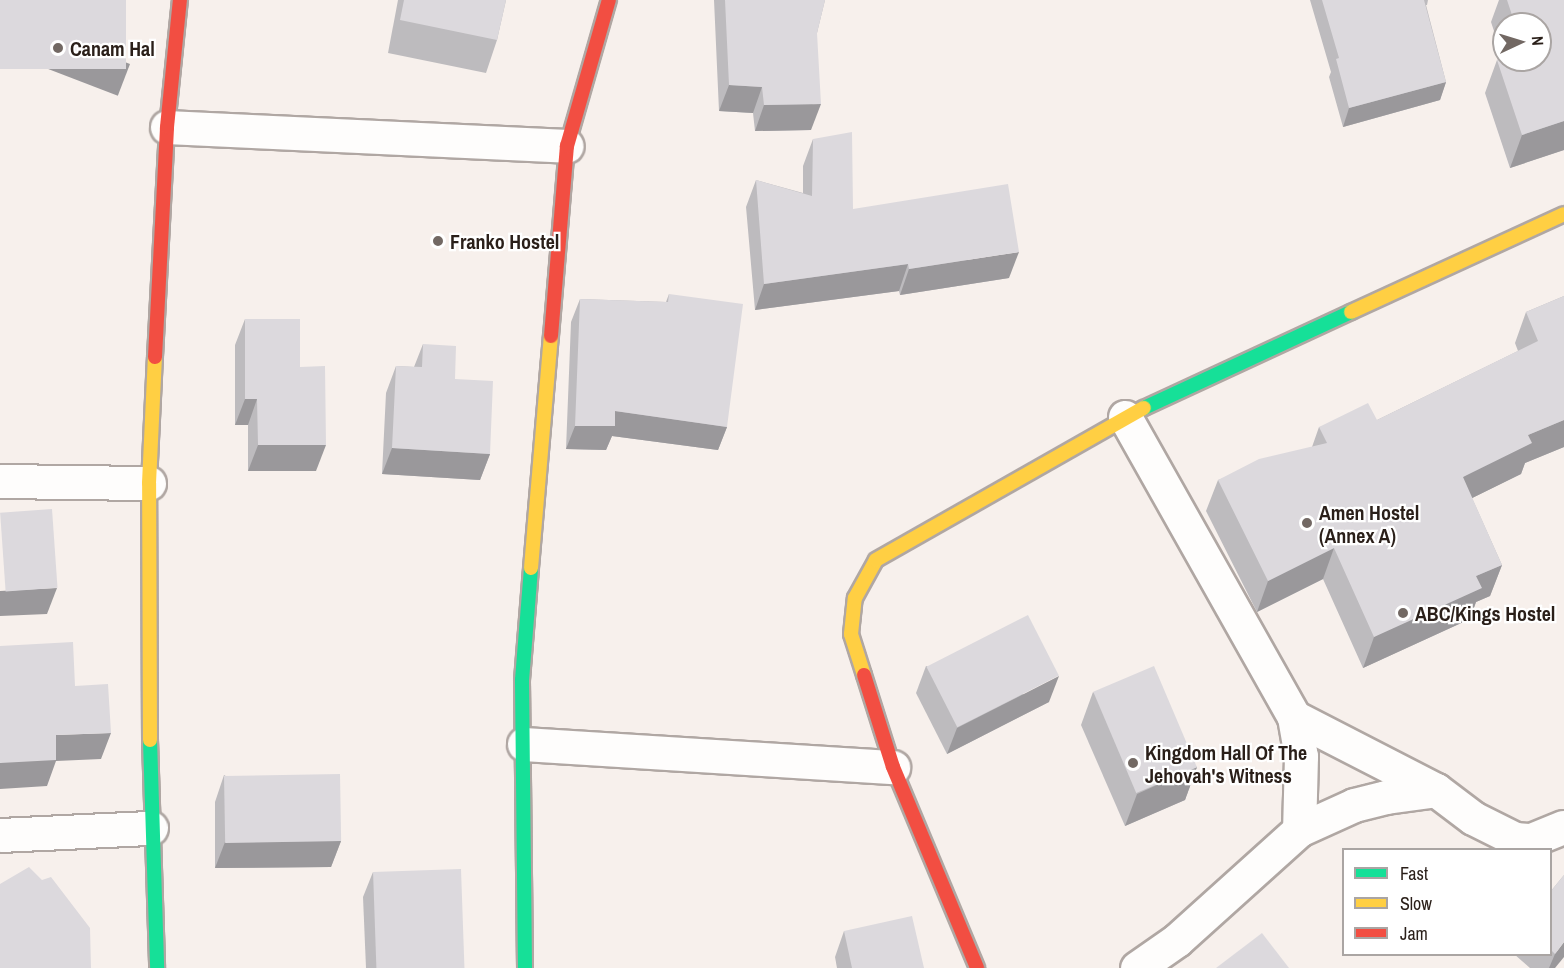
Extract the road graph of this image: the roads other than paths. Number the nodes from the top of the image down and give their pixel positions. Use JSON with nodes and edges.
{"nodes":[{"id":1,"x":180,"y":0,"type":"edge"},
{"id":2,"x":609,"y":0,"type":"edge"},
{"id":3,"x":167,"y":127,"type":"junction"},
{"id":4,"x":567,"y":146,"type":"junction"},
{"id":5,"x":1564,"y":214,"type":"edge"},
{"id":6,"x":1125,"y":417,"type":"junction"},
{"id":7,"x":0,"y":481,"type":"edge"},
{"id":8,"x":149,"y":483,"type":"junction"},
{"id":9,"x":1294,"y":717,"type":"junction"},
{"id":10,"x":524,"y":744,"type":"junction"},
{"id":11,"x":893,"y":767,"type":"junction"},
{"id":12,"x":1436,"y":790,"type":"junction"},
{"id":13,"x":1564,"y":827,"type":"edge"},
{"id":14,"x":151,"y":828,"type":"junction"},
{"id":15,"x":1299,"y":830,"type":"junction"},
{"id":16,"x":0,"y":834,"type":"edge"},
{"id":17,"x":157,"y":968,"type":"edge"},
{"id":18,"x":525,"y":968,"type":"edge"},
{"id":19,"x":977,"y":968,"type":"edge"},
{"id":20,"x":1137,"y":968,"type":"edge"}],
"edges":[{"from":1,"to":3,"type":"street"},
{"from":2,"to":4,"type":"street"},
{"from":3,"to":4,"type":"street"},
{"from":3,"to":8,"type":"street"},
{"from":4,"to":10,"type":"street"},
{"from":5,"to":6,"type":"street"},
{"from":6,"to":9,"type":"street"},
{"from":6,"to":11,"type":"street"},
{"from":7,"to":8,"type":"street"},
{"from":8,"to":14,"type":"street"},
{"from":9,"to":12,"type":"street"},
{"from":9,"to":15,"type":"street"},
{"from":10,"to":11,"type":"street"},
{"from":10,"to":18,"type":"street"},
{"from":11,"to":19,"type":"street"},
{"from":12,"to":13,"type":"street"},
{"from":12,"to":15,"type":"street"},
{"from":14,"to":16,"type":"street"},
{"from":14,"to":17,"type":"street"},
{"from":15,"to":20,"type":"street"}]}
